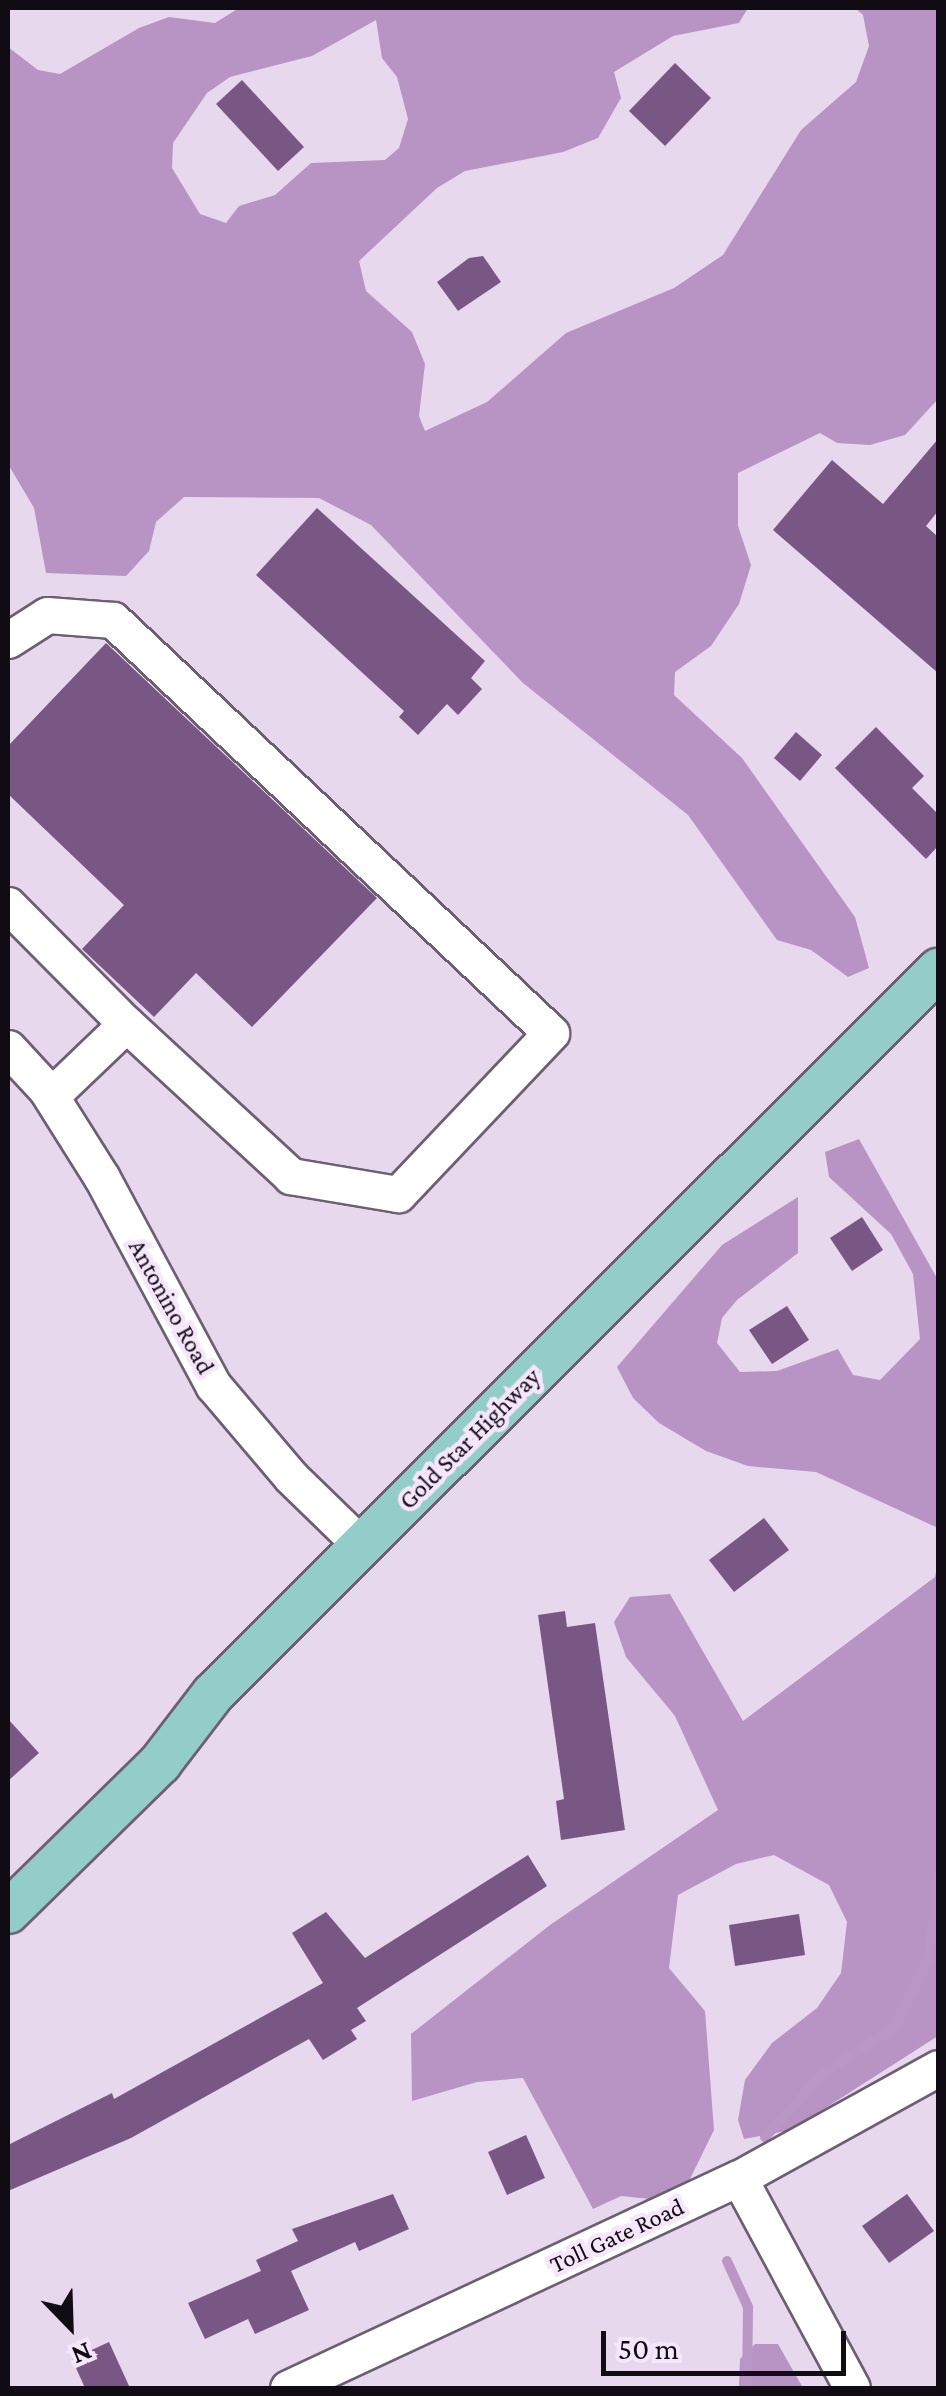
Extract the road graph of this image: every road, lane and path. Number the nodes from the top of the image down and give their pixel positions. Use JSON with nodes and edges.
{"nodes":[{"id":1,"x":8,"y":640,"type":"edge"},
{"id":2,"x":8,"y":905,"type":"edge"},
{"id":3,"x":938,"y":970,"type":"edge"},
{"id":4,"x":126,"y":1024,"type":"junction"},
{"id":5,"x":8,"y":1048,"type":"edge"},
{"id":6,"x":50,"y":1096,"type":"junction"},
{"id":7,"x":362,"y":1546,"type":"junction"},
{"id":8,"x":8,"y":1912,"type":"edge"},
{"id":9,"x":938,"y":2068,"type":"edge"},
{"id":10,"x":738,"y":2178,"type":"junction"},
{"id":11,"x":288,"y":2388,"type":"edge"},
{"id":12,"x":852,"y":2388,"type":"edge"}],
"edges":[{"from":1,"to":4,"type":"street"},
{"from":2,"to":4,"type":"street"},
{"from":3,"to":7,"type":"main road","name":"Gold Star Highway"},
{"from":4,"to":6,"type":"street"},
{"from":5,"to":6,"type":"street","name":"Antonino Road"},
{"from":6,"to":7,"type":"street","name":"Antonino Road"},
{"from":7,"to":8,"type":"main road","name":"Gold Star Highway"},
{"from":9,"to":10,"type":"street","name":"Toll Gate Road"},
{"from":10,"to":11,"type":"street","name":"Toll Gate Road"},
{"from":10,"to":12,"type":"street"}]}
